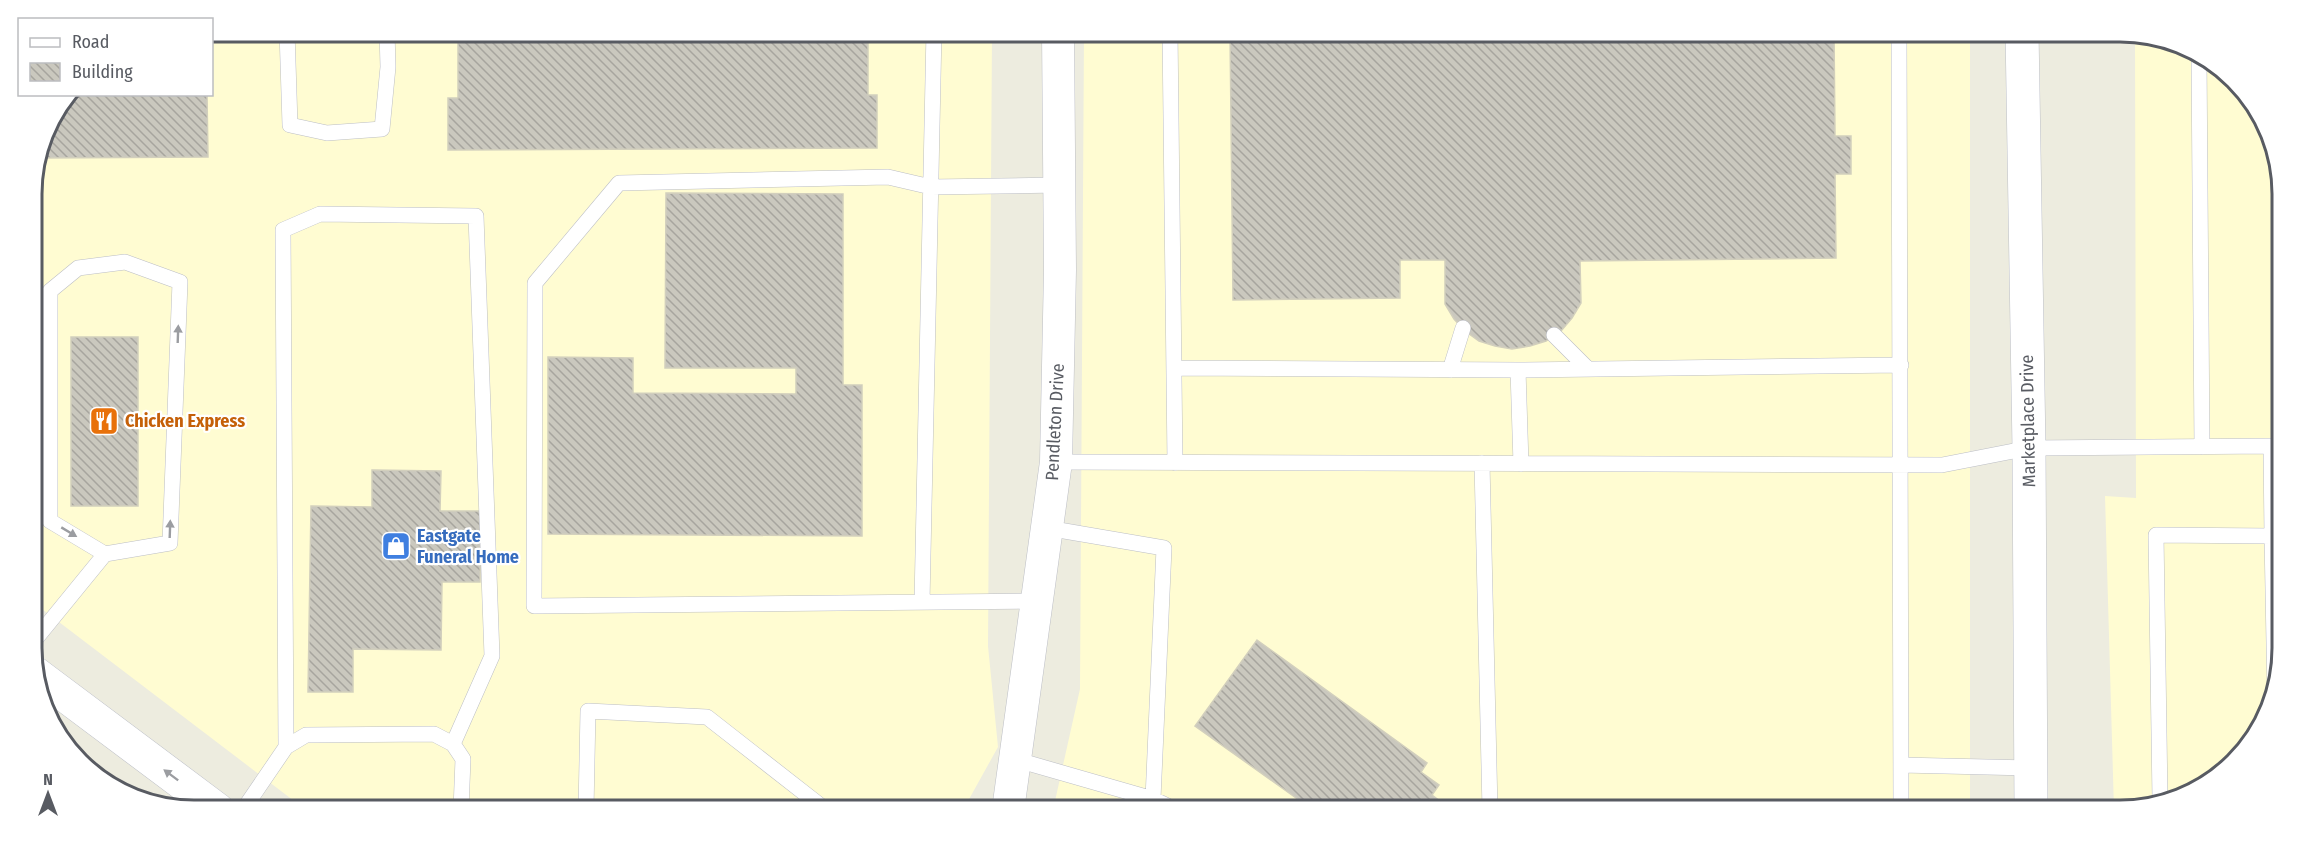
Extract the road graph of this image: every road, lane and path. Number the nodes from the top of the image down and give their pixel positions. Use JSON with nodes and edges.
{"nodes":[{"id":1,"x":287,"y":42,"type":"edge"},
{"id":2,"x":387,"y":42,"type":"edge"},
{"id":3,"x":934,"y":42,"type":"edge"},
{"id":4,"x":1058,"y":42,"type":"edge"},
{"id":5,"x":1170,"y":42,"type":"edge"},
{"id":6,"x":1899,"y":42,"type":"edge"},
{"id":7,"x":2022,"y":42,"type":"edge"},
{"id":8,"x":2199,"y":65,"type":"edge"},
{"id":9,"x":1059,"y":185,"type":"junction"},
{"id":10,"x":931,"y":187,"type":"junction"},
{"id":11,"x":1463,"y":328,"type":"dead end"},
{"id":12,"x":1554,"y":335,"type":"dead end"},
{"id":13,"x":1901,"y":365,"type":"junction"},
{"id":14,"x":1174,"y":368,"type":"junction"},
{"id":15,"x":1588,"y":369,"type":"junction"},
{"id":16,"x":1450,"y":370,"type":"junction"},
{"id":17,"x":1518,"y":370,"type":"junction"},
{"id":18,"x":2272,"y":446,"type":"edge"},
{"id":19,"x":2202,"y":447,"type":"junction"},
{"id":20,"x":2029,"y":448,"type":"junction"},
{"id":21,"x":1056,"y":462,"type":"junction"},
{"id":22,"x":1175,"y":463,"type":"junction"},
{"id":23,"x":1482,"y":463,"type":"junction"},
{"id":24,"x":1521,"y":464,"type":"junction"},
{"id":25,"x":1900,"y":465,"type":"junction"},
{"id":26,"x":1047,"y":528,"type":"junction"},
{"id":27,"x":2272,"y":536,"type":"edge"},
{"id":28,"x":105,"y":554,"type":"junction"},
{"id":29,"x":1036,"y":601,"type":"junction"},
{"id":30,"x":922,"y":602,"type":"junction"},
{"id":31,"x":42,"y":630,"type":"edge"},
{"id":32,"x":46,"y":682,"type":"edge"},
{"id":33,"x":453,"y":744,"type":"junction"},
{"id":34,"x":286,"y":747,"type":"junction"},
{"id":35,"x":1014,"y":759,"type":"junction"},
{"id":36,"x":1901,"y":765,"type":"junction"},
{"id":37,"x":2030,"y":768,"type":"junction"},
{"id":38,"x":2160,"y":795,"type":"edge"},
{"id":39,"x":1153,"y":799,"type":"joint"},
{"id":40,"x":205,"y":800,"type":"edge"},
{"id":41,"x":250,"y":800,"type":"edge"},
{"id":42,"x":462,"y":800,"type":"edge"},
{"id":43,"x":586,"y":800,"type":"edge"},
{"id":44,"x":813,"y":800,"type":"edge"},
{"id":45,"x":1009,"y":800,"type":"edge"},
{"id":46,"x":1490,"y":800,"type":"edge"},
{"id":47,"x":1901,"y":800,"type":"edge"},
{"id":48,"x":2031,"y":800,"type":"edge"}],
"edges":[{"from":1,"to":2,"type":"lane"},
{"from":3,"to":10,"type":"lane"},
{"from":4,"to":9,"type":"street","name":"Pendleton Drive"},
{"from":5,"to":14,"type":"lane"},
{"from":6,"to":13,"type":"lane"},
{"from":7,"to":20,"type":"street","name":"Marketplace Drive"},
{"from":8,"to":19,"type":"lane"},
{"from":9,"to":10,"type":"lane"},
{"from":9,"to":21,"type":"street","name":"Pendleton Drive"},
{"from":10,"to":30,"type":"lane"},
{"from":10,"to":30,"type":"lane"},
{"from":11,"to":16,"type":"lane"},
{"from":12,"to":15,"type":"lane"},
{"from":13,"to":15,"type":"lane"},
{"from":13,"to":25,"type":"lane"},
{"from":14,"to":16,"type":"lane"},
{"from":14,"to":22,"type":"lane"},
{"from":15,"to":17,"type":"lane"},
{"from":16,"to":17,"type":"lane"},
{"from":17,"to":24,"type":"lane"},
{"from":18,"to":19,"type":"lane"},
{"from":19,"to":20,"type":"lane"},
{"from":20,"to":25,"type":"lane"},
{"from":20,"to":37,"type":"street","name":"Marketplace Drive"},
{"from":21,"to":22,"type":"lane"},
{"from":21,"to":26,"type":"street","name":"Pendleton Drive"},
{"from":22,"to":23,"type":"lane"},
{"from":23,"to":24,"type":"lane"},
{"from":23,"to":46,"type":"lane"},
{"from":24,"to":25,"type":"lane"},
{"from":25,"to":36,"type":"lane"},
{"from":26,"to":29,"type":"street","name":"Pendleton Drive"},
{"from":26,"to":39,"type":"lane"},
{"from":27,"to":38,"type":"lane"},
{"from":28,"to":28,"type":"lane","one_way":true},
{"from":28,"to":31,"type":"lane"},
{"from":29,"to":30,"type":"lane"},
{"from":29,"to":35,"type":"street","name":"Pendleton Drive"},
{"from":40,"to":32,"type":"street","one_way":true},
{"from":33,"to":34,"type":"lane"},
{"from":33,"to":34,"type":"lane"},
{"from":33,"to":42,"type":"lane"},
{"from":34,"to":41,"type":"lane"},
{"from":35,"to":39,"type":"lane"},
{"from":35,"to":45,"type":"street","name":"Pendleton Drive"},
{"from":36,"to":37,"type":"lane"},
{"from":36,"to":47,"type":"lane"},
{"from":37,"to":48,"type":"street","name":"Marketplace Drive"},
{"from":43,"to":44,"type":"lane"}]}
